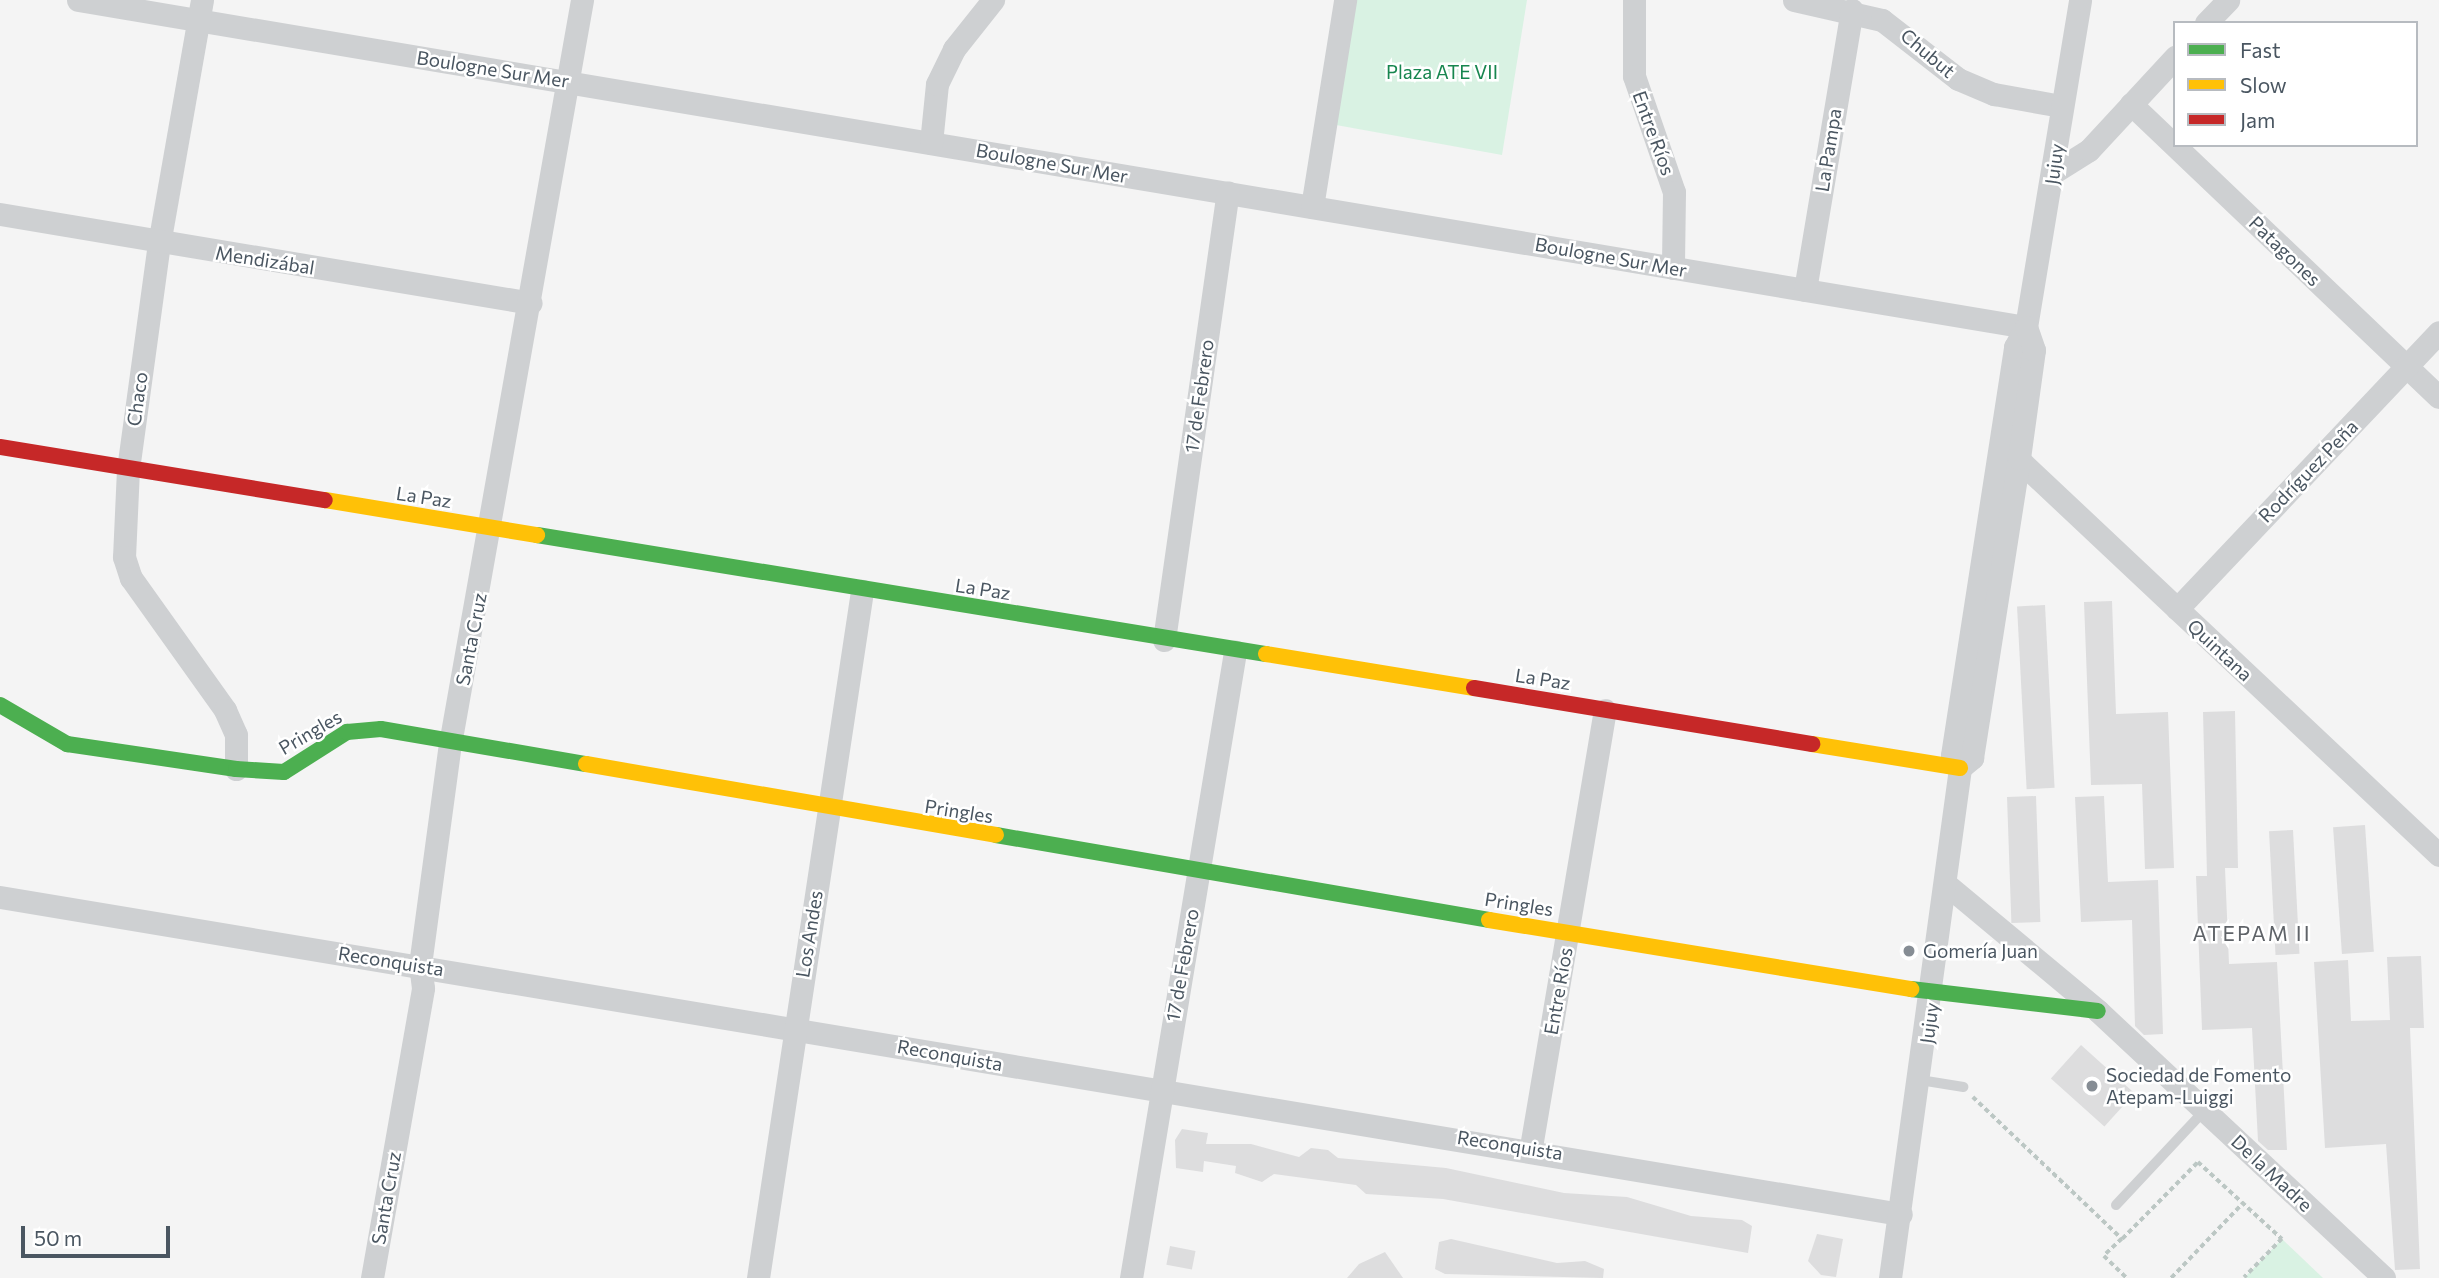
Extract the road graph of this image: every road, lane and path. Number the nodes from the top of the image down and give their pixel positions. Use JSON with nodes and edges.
{"nodes":[{"id":1,"x":78,"y":0,"type":"edge"},
{"id":2,"x":582,"y":0,"type":"edge"},
{"id":3,"x":993,"y":0,"type":"edge"},
{"id":4,"x":1345,"y":0,"type":"edge"},
{"id":5,"x":1634,"y":0,"type":"edge"},
{"id":6,"x":1794,"y":0,"type":"edge"},
{"id":7,"x":2080,"y":0,"type":"edge"},
{"id":8,"x":2228,"y":0,"type":"edge"},
{"id":9,"x":200,"y":10,"type":"edge"},
{"id":10,"x":1852,"y":10,"type":"junction"},
{"id":11,"x":2208,"y":21,"type":"edge"},
{"id":12,"x":2173,"y":59,"type":"edge"},
{"id":13,"x":568,"y":82,"type":"junction"},
{"id":14,"x":2131,"y":104,"type":"junction"},
{"id":15,"x":2061,"y":106,"type":"junction"},
{"id":16,"x":931,"y":143,"type":"junction"},
{"id":17,"x":2173,"y":144,"type":"edge"},
{"id":18,"x":2176,"y":147,"type":"edge"},
{"id":19,"x":2054,"y":172,"type":"junction"},
{"id":20,"x":1228,"y":193,"type":"junction"},
{"id":21,"x":1312,"y":207,"type":"junction"},
{"id":22,"x":0,"y":214,"type":"edge"},
{"id":23,"x":159,"y":243,"type":"junction"},
{"id":24,"x":1673,"y":268,"type":"junction"},
{"id":25,"x":1805,"y":290,"type":"junction"},
{"id":26,"x":531,"y":303,"type":"junction"},
{"id":27,"x":2026,"y":327,"type":"junction"},
{"id":28,"x":2439,"y":332,"type":"edge"},
{"id":29,"x":2407,"y":367,"type":"junction"},
{"id":30,"x":2439,"y":397,"type":"edge"},
{"id":31,"x":0,"y":447,"type":"edge"},
{"id":32,"x":2011,"y":451,"type":"junction"},
{"id":33,"x":128,"y":469,"type":"junction"},
{"id":34,"x":493,"y":529,"type":"junction"},
{"id":35,"x":862,"y":591,"type":"junction"},
{"id":36,"x":2177,"y":608,"type":"junction"},
{"id":37,"x":1164,"y":640,"type":"junction"},
{"id":38,"x":1235,"y":652,"type":"junction"},
{"id":39,"x":0,"y":705,"type":"edge"},
{"id":40,"x":1605,"y":710,"type":"junction"},
{"id":41,"x":450,"y":744,"type":"junction"},
{"id":42,"x":1961,"y":768,"type":"junction"},
{"id":43,"x":236,"y":769,"type":"junction"},
{"id":44,"x":828,"y":811,"type":"junction"},
{"id":45,"x":2439,"y":855,"type":"edge"},
{"id":46,"x":1198,"y":872,"type":"junction"},
{"id":47,"x":1947,"y":885,"type":"junction"},
{"id":48,"x":0,"y":897,"type":"edge"},
{"id":49,"x":1568,"y":934,"type":"junction"},
{"id":50,"x":420,"y":965,"type":"junction"},
{"id":51,"x":1933,"y":993,"type":"junction"},
{"id":52,"x":2098,"y":1011,"type":"junction"},
{"id":53,"x":794,"y":1029,"type":"junction"},
{"id":54,"x":1920,"y":1080,"type":"junction"},
{"id":55,"x":1963,"y":1087,"type":"dead end"},
{"id":56,"x":1160,"y":1090,"type":"junction"},
{"id":57,"x":2205,"y":1110,"type":"junction"},
{"id":58,"x":1531,"y":1147,"type":"junction"},
{"id":59,"x":2243,"y":1203,"type":"dead end"},
{"id":60,"x":2116,"y":1205,"type":"dead end"},
{"id":61,"x":1901,"y":1214,"type":"junction"},
{"id":62,"x":2122,"y":1239,"type":"dead end"},
{"id":63,"x":2281,"y":1239,"type":"dead end"},
{"id":64,"x":372,"y":1278,"type":"edge"},
{"id":65,"x":758,"y":1278,"type":"edge"},
{"id":66,"x":1131,"y":1278,"type":"edge"},
{"id":67,"x":1890,"y":1278,"type":"edge"},
{"id":68,"x":2127,"y":1278,"type":"edge"},
{"id":69,"x":2171,"y":1278,"type":"edge"},
{"id":70,"x":2244,"y":1278,"type":"edge"},
{"id":71,"x":2384,"y":1278,"type":"edge"}],
"edges":[{"from":1,"to":9,"type":"street","name":"Boulogne Sur Mer"},
{"from":2,"to":13,"type":"street","name":"Santa Cruz"},
{"from":3,"to":16,"type":"street"},
{"from":4,"to":21,"type":"street"},
{"from":5,"to":24,"type":"street","name":"Entre Ríos"},
{"from":6,"to":10,"type":"street","name":"Chubut"},
{"from":7,"to":15,"type":"street","name":"Jujuy"},
{"from":8,"to":11,"type":"street"},
{"from":9,"to":13,"type":"street","name":"Boulogne Sur Mer"},
{"from":9,"to":23,"type":"street","name":"Chaco"},
{"from":10,"to":15,"type":"street","name":"Chubut"},
{"from":10,"to":25,"type":"street","name":"La Pampa"},
{"from":12,"to":14,"type":"street"},
{"from":13,"to":16,"type":"street","name":"Boulogne Sur Mer"},
{"from":13,"to":26,"type":"street","name":"Santa Cruz"},
{"from":14,"to":17,"type":"street","name":"Patagones"},
{"from":14,"to":19,"type":"street"},
{"from":15,"to":19,"type":"street","name":"Jujuy"},
{"from":16,"to":20,"type":"street","name":"Boulogne Sur Mer"},
{"from":18,"to":29,"type":"street","name":"Patagones"},
{"from":19,"to":27,"type":"street","name":"Jujuy"},
{"from":20,"to":21,"type":"street","name":"Boulogne Sur Mer"},
{"from":20,"to":37,"type":"street","name":"17 de Febrero"},
{"from":21,"to":24,"type":"street","name":"Boulogne Sur Mer"},
{"from":22,"to":23,"type":"street","name":"Mendizábal"},
{"from":23,"to":26,"type":"street","name":"Mendizábal"},
{"from":23,"to":33,"type":"street","name":"Chaco"},
{"from":24,"to":25,"type":"street","name":"Boulogne Sur Mer"},
{"from":25,"to":27,"type":"street","name":"Boulogne Sur Mer"},
{"from":26,"to":34,"type":"street","name":"Santa Cruz"},
{"from":27,"to":32,"type":"street","name":"Jujuy"},
{"from":28,"to":29,"type":"street","name":"Rodríguez Peña"},
{"from":29,"to":30,"type":"street","name":"Patagones"},
{"from":29,"to":36,"type":"street","name":"Rodríguez Peña"},
{"from":31,"to":33,"type":"street","name":"La Paz"},
{"from":32,"to":36,"type":"street","name":"Quintana"},
{"from":32,"to":42,"type":"street","name":"Jujuy"},
{"from":33,"to":34,"type":"street","name":"La Paz"},
{"from":33,"to":43,"type":"street","name":"Chaco"},
{"from":34,"to":35,"type":"street","name":"La Paz"},
{"from":34,"to":41,"type":"street","name":"Santa Cruz"},
{"from":35,"to":37,"type":"street","name":"La Paz"},
{"from":35,"to":44,"type":"street","name":"Los Andes"},
{"from":36,"to":45,"type":"street","name":"Quintana"},
{"from":37,"to":38,"type":"street","name":"La Paz"},
{"from":38,"to":40,"type":"street","name":"La Paz"},
{"from":38,"to":46,"type":"street","name":"17 de Febrero"},
{"from":39,"to":43,"type":"street","name":"Pringles"},
{"from":40,"to":42,"type":"street","name":"La Paz"},
{"from":40,"to":49,"type":"street","name":"Entre Ríos"},
{"from":41,"to":43,"type":"street","name":"Pringles"},
{"from":41,"to":44,"type":"street","name":"Pringles"},
{"from":41,"to":50,"type":"street","name":"Santa Cruz"},
{"from":42,"to":47,"type":"street","name":"Jujuy"},
{"from":44,"to":46,"type":"street","name":"Pringles"},
{"from":44,"to":53,"type":"street","name":"Los Andes"},
{"from":46,"to":49,"type":"street","name":"Pringles"},
{"from":46,"to":56,"type":"street","name":"17 de Febrero"},
{"from":47,"to":51,"type":"street","name":"Jujuy"},
{"from":47,"to":52,"type":"street","name":"De la Madre"},
{"from":48,"to":50,"type":"street","name":"Reconquista"},
{"from":49,"to":51,"type":"street","name":"Pringles"},
{"from":49,"to":58,"type":"street","name":"Entre Ríos"},
{"from":50,"to":53,"type":"street","name":"Reconquista"},
{"from":50,"to":64,"type":"street","name":"Santa Cruz"},
{"from":51,"to":52,"type":"street"},
{"from":51,"to":54,"type":"street","name":"Jujuy"},
{"from":52,"to":57,"type":"street","name":"De la Madre"},
{"from":53,"to":56,"type":"street","name":"Reconquista"},
{"from":53,"to":65,"type":"street","name":"Los Andes"},
{"from":54,"to":55,"type":"lane"},
{"from":54,"to":61,"type":"street","name":"Jujuy"},
{"from":56,"to":58,"type":"street","name":"Reconquista"},
{"from":56,"to":66,"type":"street","name":"17 de Febrero"},
{"from":57,"to":60,"type":"lane"},
{"from":57,"to":71,"type":"street","name":"De la Madre"},
{"from":58,"to":61,"type":"street","name":"Reconquista"},
{"from":59,"to":69,"type":"path"},
{"from":61,"to":67,"type":"street","name":"Jujuy"},
{"from":62,"to":68,"type":"path"},
{"from":63,"to":70,"type":"path"}]}
